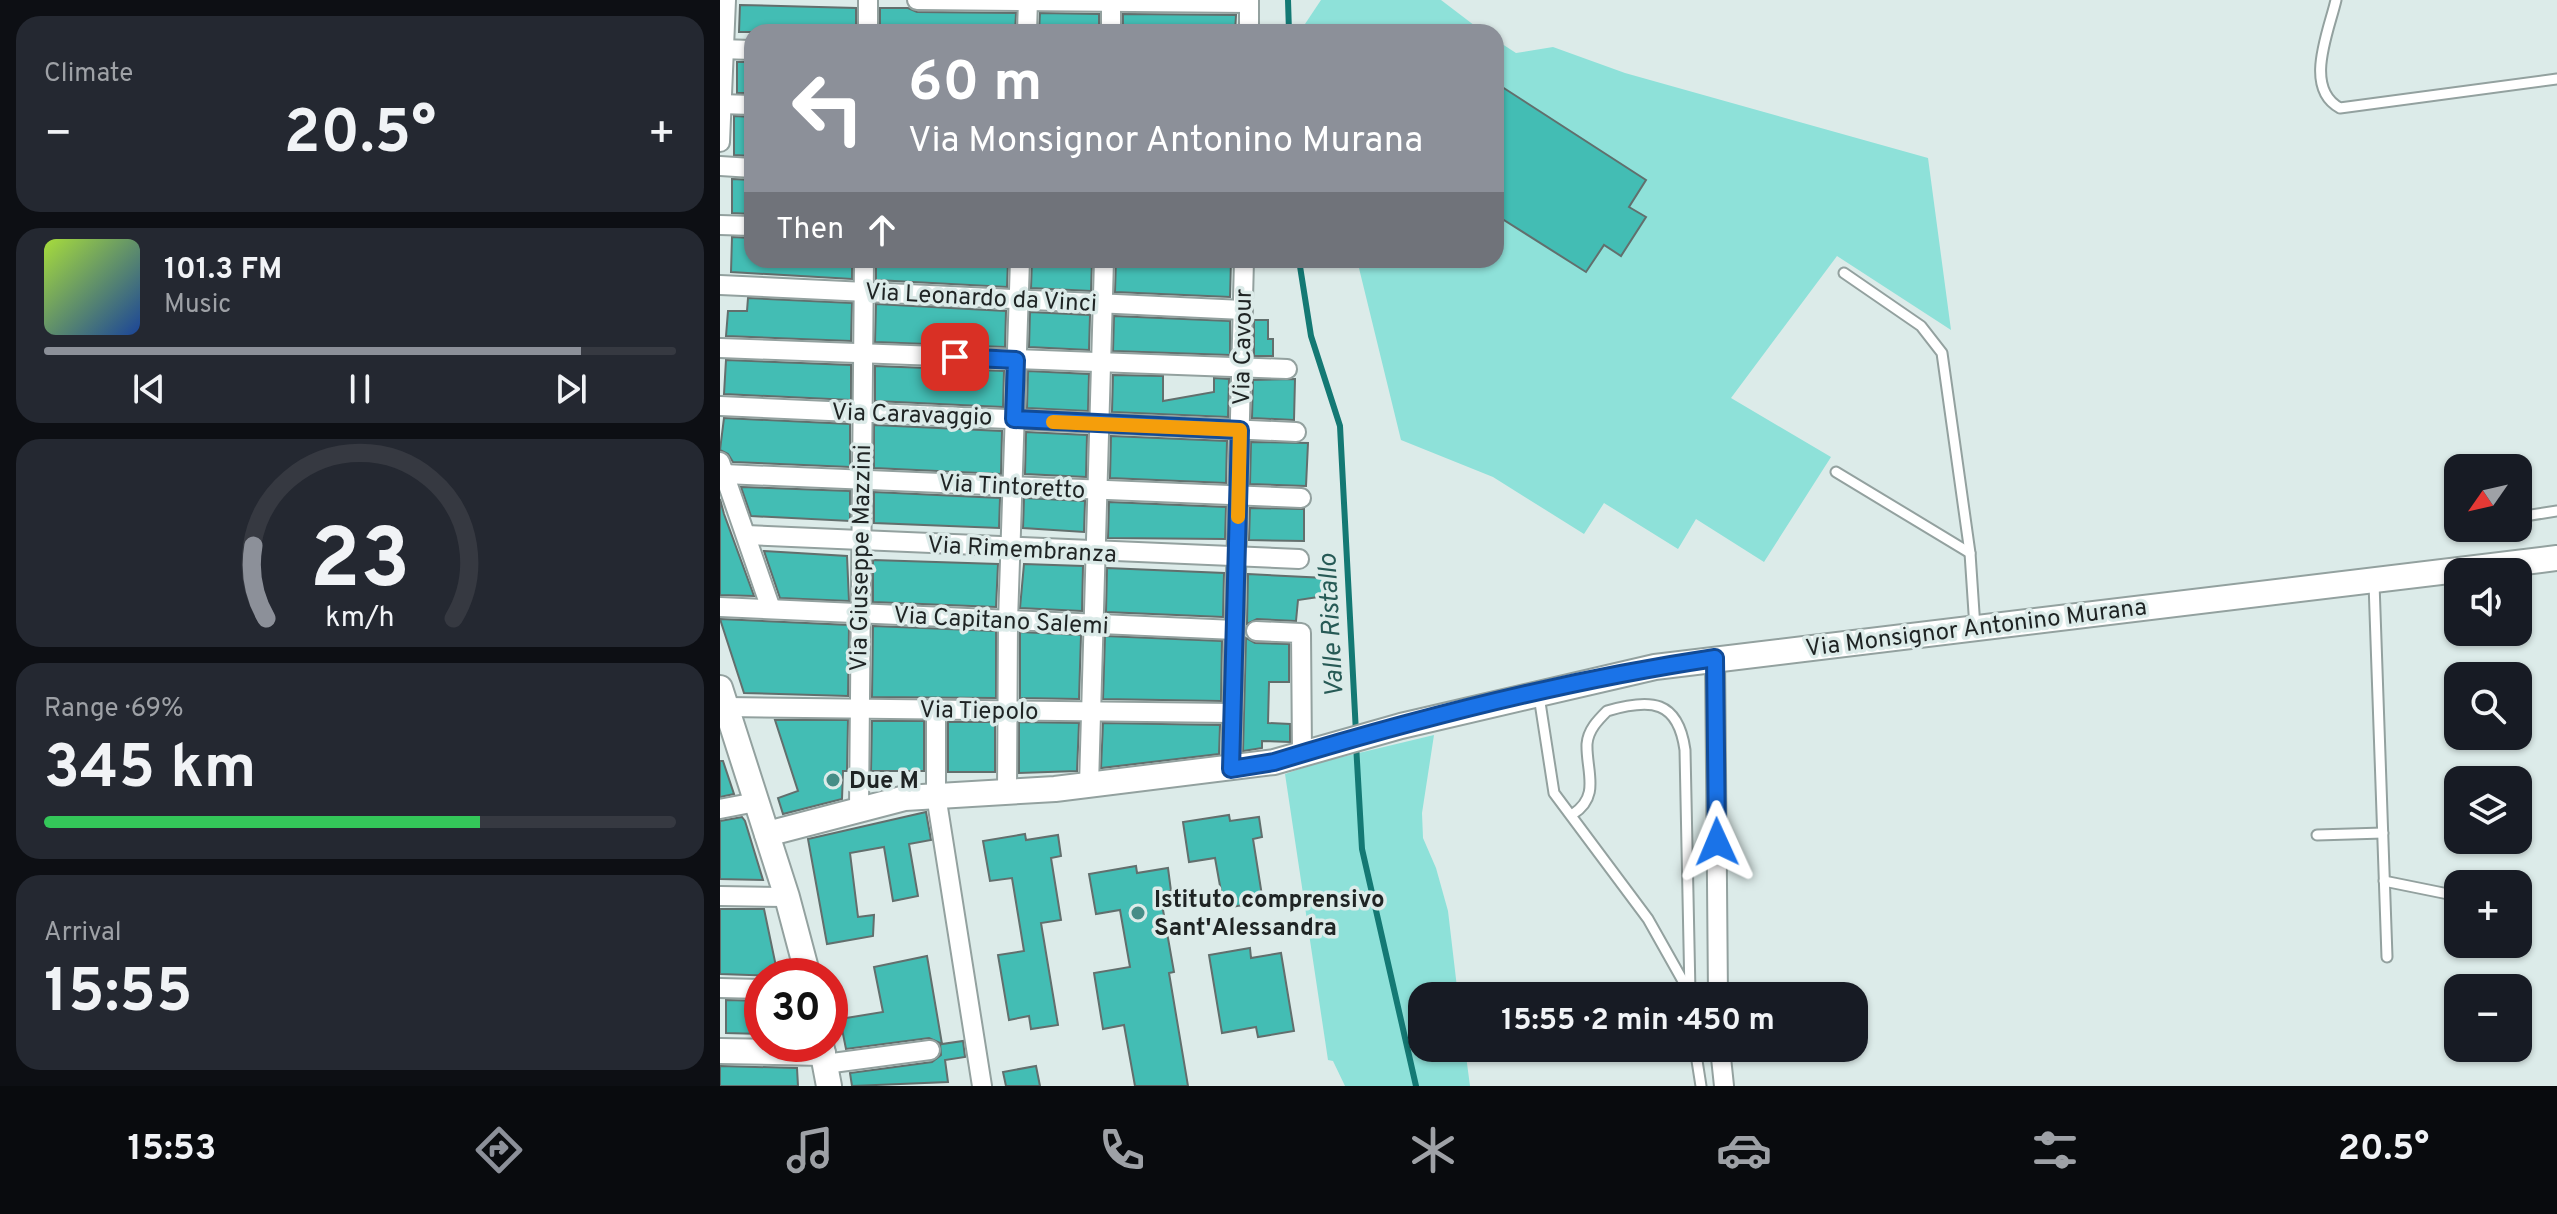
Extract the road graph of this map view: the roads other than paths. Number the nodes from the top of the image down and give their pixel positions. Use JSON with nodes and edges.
{"nodes":[{"id":1,"x":726,"y":0,"type":"edge"},
{"id":2,"x":868,"y":0,"type":"edge"},
{"id":3,"x":921,"y":0,"type":"edge"},
{"id":4,"x":2336,"y":0,"type":"edge"},
{"id":5,"x":1028,"y":1,"type":"edge"},
{"id":6,"x":1111,"y":1,"type":"edge"},
{"id":7,"x":1249,"y":1,"type":"edge"},
{"id":8,"x":868,"y":24,"type":"edge"},
{"id":9,"x":1027,"y":24,"type":"edge"},
{"id":10,"x":1111,"y":24,"type":"edge"},
{"id":11,"x":1249,"y":24,"type":"edge"},
{"id":12,"x":722,"y":49,"type":"edge"},
{"id":13,"x":744,"y":50,"type":"edge"},
{"id":14,"x":2557,"y":79,"type":"edge"},
{"id":15,"x":721,"y":104,"type":"edge"},
{"id":16,"x":744,"y":105,"type":"edge"},
{"id":17,"x":720,"y":142,"type":"edge"},
{"id":18,"x":720,"y":166,"type":"edge"},
{"id":19,"x":744,"y":168,"type":"edge"},
{"id":20,"x":720,"y":225,"type":"edge"},
{"id":21,"x":744,"y":226,"type":"edge"},
{"id":22,"x":864,"y":268,"type":"edge"},
{"id":23,"x":1020,"y":268,"type":"edge"},
{"id":24,"x":1104,"y":268,"type":"edge"},
{"id":25,"x":1244,"y":268,"type":"edge"},
{"id":26,"x":1844,"y":273,"type":"dead end"},
{"id":27,"x":720,"y":285,"type":"edge"},
{"id":28,"x":864,"y":291,"type":"junction"},
{"id":29,"x":1019,"y":300,"type":"junction"},
{"id":30,"x":1102,"y":303,"type":"junction"},
{"id":31,"x":1243,"y":310,"type":"junction"},
{"id":32,"x":720,"y":348,"type":"edge"},
{"id":33,"x":863,"y":353,"type":"junction"},
{"id":34,"x":1016,"y":360,"type":"junction"},
{"id":35,"x":1100,"y":361,"type":"junction"},
{"id":36,"x":1241,"y":367,"type":"junction"},
{"id":37,"x":1287,"y":369,"type":"dead end"},
{"id":38,"x":720,"y":406,"type":"edge"},
{"id":39,"x":862,"y":412,"type":"junction"},
{"id":40,"x":1014,"y":419,"type":"junction"},
{"id":41,"x":1100,"y":425,"type":"junction"},
{"id":42,"x":1240,"y":430,"type":"junction"},
{"id":43,"x":1296,"y":432,"type":"dead end"},
{"id":44,"x":722,"y":468,"type":"edge"},
{"id":45,"x":1836,"y":472,"type":"dead end"},
{"id":46,"x":861,"y":479,"type":"junction"},
{"id":47,"x":1013,"y":487,"type":"junction"},
{"id":48,"x":1097,"y":491,"type":"junction"},
{"id":49,"x":1239,"y":496,"type":"junction"},
{"id":50,"x":1301,"y":498,"type":"dead end"},
{"id":51,"x":2557,"y":511,"type":"edge"},
{"id":52,"x":2532,"y":515,"type":"edge"},
{"id":53,"x":746,"y":535,"type":"junction"},
{"id":54,"x":860,"y":542,"type":"junction"},
{"id":55,"x":1011,"y":547,"type":"junction"},
{"id":56,"x":1096,"y":553,"type":"junction"},
{"id":57,"x":1970,"y":553,"type":"junction"},
{"id":58,"x":1236,"y":557,"type":"junction"},
{"id":59,"x":2557,"y":558,"type":"edge"},
{"id":60,"x":1299,"y":559,"type":"dead end"},
{"id":61,"x":2374,"y":579,"type":"junction"},
{"id":62,"x":720,"y":607,"type":"edge"},
{"id":63,"x":771,"y":609,"type":"junction"},
{"id":64,"x":860,"y":613,"type":"junction"},
{"id":65,"x":1008,"y":621,"type":"junction"},
{"id":66,"x":1094,"y":624,"type":"junction"},
{"id":67,"x":1975,"y":628,"type":"junction"},
{"id":68,"x":1235,"y":630,"type":"junction"},
{"id":69,"x":1256,"y":631,"type":"dead end"},
{"id":70,"x":1715,"y":658,"type":"junction"},
{"id":71,"x":1538,"y":693,"type":"junction"},
{"id":72,"x":724,"y":707,"type":"edge"},
{"id":73,"x":857,"y":707,"type":"junction"},
{"id":74,"x":1008,"y":709,"type":"junction"},
{"id":75,"x":936,"y":710,"type":"junction"},
{"id":76,"x":1092,"y":712,"type":"junction"},
{"id":77,"x":1232,"y":713,"type":"junction"},
{"id":78,"x":1307,"y":752,"type":"junction"},
{"id":79,"x":1231,"y":769,"type":"junction"},
{"id":80,"x":1089,"y":785,"type":"junction"},
{"id":81,"x":1007,"y":791,"type":"junction"},
{"id":82,"x":936,"y":795,"type":"junction"},
{"id":83,"x":756,"y":802,"type":"junction"},
{"id":84,"x":859,"y":808,"type":"junction"},
{"id":85,"x":720,"y":809,"type":"edge"},
{"id":86,"x":1573,"y":814,"type":"junction"},
{"id":87,"x":2383,"y":833,"type":"junction"},
{"id":88,"x":767,"y":834,"type":"junction"},
{"id":89,"x":2317,"y":835,"type":"dead end"},
{"id":90,"x":2384,"y":881,"type":"junction"},
{"id":91,"x":2444,"y":893,"type":"edge"},
{"id":92,"x":720,"y":896,"type":"edge"},
{"id":93,"x":787,"y":897,"type":"junction"},
{"id":94,"x":2387,"y":957,"type":"dead end"},
{"id":95,"x":803,"y":958,"type":"edge"},
{"id":96,"x":1683,"y":982,"type":"edge"},
{"id":97,"x":1690,"y":982,"type":"edge"},
{"id":98,"x":1718,"y":982,"type":"edge"},
{"id":99,"x":720,"y":988,"type":"edge"},
{"id":100,"x":744,"y":989,"type":"edge"},
{"id":101,"x":930,"y":1050,"type":"dead end"},
{"id":102,"x":720,"y":1051,"type":"edge"},
{"id":103,"x":744,"y":1054,"type":"edge"},
{"id":104,"x":848,"y":1059,"type":"edge"},
{"id":105,"x":1697,"y":1062,"type":"edge"},
{"id":106,"x":1721,"y":1062,"type":"edge"},
{"id":107,"x":982,"y":1086,"type":"edge"},
{"id":108,"x":1701,"y":1086,"type":"edge"},
{"id":109,"x":1724,"y":1086,"type":"edge"}],
"edges":[{"from":1,"to":12,"type":"street"},
{"from":2,"to":8,"type":"street"},
{"from":3,"to":5,"type":"street"},
{"from":4,"to":14,"type":"lane"},
{"from":5,"to":6,"type":"street"},
{"from":5,"to":9,"type":"street"},
{"from":6,"to":7,"type":"street"},
{"from":6,"to":10,"type":"street"},
{"from":7,"to":11,"type":"street"},
{"from":12,"to":13,"type":"street"},
{"from":12,"to":15,"type":"street"},
{"from":15,"to":16,"type":"street"},
{"from":15,"to":17,"type":"street"},
{"from":18,"to":19,"type":"street"},
{"from":20,"to":21,"type":"street"},
{"from":22,"to":28,"type":"street","name":"Via Giuseppe Mazzini"},
{"from":23,"to":29,"type":"street"},
{"from":24,"to":30,"type":"street"},
{"from":25,"to":31,"type":"street","name":"Via Cavour"},
{"from":26,"to":57,"type":"lane"},
{"from":27,"to":28,"type":"street","name":"Via Leonardo da Vinci"},
{"from":28,"to":29,"type":"street","name":"Via Leonardo da Vinci"},
{"from":28,"to":33,"type":"street","name":"Via Giuseppe Mazzini"},
{"from":29,"to":30,"type":"street","name":"Via Leonardo da Vinci"},
{"from":29,"to":34,"type":"street"},
{"from":30,"to":31,"type":"street","name":"Via Leonardo da Vinci"},
{"from":30,"to":35,"type":"street"},
{"from":31,"to":36,"type":"street","name":"Via Cavour"},
{"from":32,"to":33,"type":"street"},
{"from":33,"to":34,"type":"street"},
{"from":33,"to":39,"type":"street","name":"Via Giuseppe Mazzini"},
{"from":34,"to":35,"type":"street"},
{"from":34,"to":40,"type":"street"},
{"from":35,"to":36,"type":"street"},
{"from":35,"to":41,"type":"street"},
{"from":36,"to":37,"type":"street"},
{"from":36,"to":42,"type":"street","name":"Via Cavour"},
{"from":38,"to":39,"type":"street","name":"Via Caravaggio"},
{"from":39,"to":40,"type":"street","name":"Via Caravaggio"},
{"from":39,"to":46,"type":"street","name":"Via Giuseppe Mazzini"},
{"from":40,"to":41,"type":"street","name":"Via Caravaggio"},
{"from":40,"to":47,"type":"street"},
{"from":41,"to":42,"type":"street","name":"Via Caravaggio"},
{"from":41,"to":48,"type":"street"},
{"from":42,"to":43,"type":"street","name":"Via Caravaggio"},
{"from":42,"to":49,"type":"street","name":"Via Cavour"},
{"from":44,"to":46,"type":"street","name":"Via Tintoretto"},
{"from":44,"to":53,"type":"street"},
{"from":45,"to":57,"type":"lane"},
{"from":46,"to":47,"type":"street","name":"Via Tintoretto"},
{"from":46,"to":54,"type":"street","name":"Via Giuseppe Mazzini"},
{"from":47,"to":48,"type":"street","name":"Via Tintoretto"},
{"from":47,"to":55,"type":"street"},
{"from":48,"to":49,"type":"street","name":"Via Tintoretto"},
{"from":48,"to":56,"type":"street"},
{"from":49,"to":50,"type":"street","name":"Via Tintoretto"},
{"from":49,"to":58,"type":"street","name":"Via Cavour"},
{"from":51,"to":52,"type":"lane"},
{"from":53,"to":54,"type":"street","name":"Via Rimembranza"},
{"from":53,"to":63,"type":"street"},
{"from":54,"to":55,"type":"street","name":"Via Rimembranza"},
{"from":54,"to":64,"type":"street","name":"Via Giuseppe Mazzini"},
{"from":55,"to":56,"type":"street","name":"Via Rimembranza"},
{"from":55,"to":65,"type":"street"},
{"from":56,"to":58,"type":"street","name":"Via Rimembranza"},
{"from":56,"to":66,"type":"street"},
{"from":57,"to":67,"type":"lane"},
{"from":58,"to":60,"type":"street","name":"Via Rimembranza"},
{"from":58,"to":68,"type":"street","name":"Via Cavour"},
{"from":59,"to":61,"type":"street","name":"Via Monsignor Antonino Murana"},
{"from":61,"to":67,"type":"street","name":"Via Monsignor Antonino Murana"},
{"from":61,"to":87,"type":"lane"},
{"from":62,"to":63,"type":"street","name":"Via Capitano Salemi"},
{"from":63,"to":64,"type":"street","name":"Via Capitano Salemi"},
{"from":64,"to":65,"type":"street","name":"Via Capitano Salemi"},
{"from":64,"to":73,"type":"street","name":"Via Giuseppe Mazzini"},
{"from":65,"to":66,"type":"street","name":"Via Capitano Salemi"},
{"from":65,"to":74,"type":"street"},
{"from":66,"to":68,"type":"street","name":"Via Capitano Salemi"},
{"from":66,"to":76,"type":"street"},
{"from":67,"to":70,"type":"street","name":"Via Monsignor Antonino Murana"},
{"from":68,"to":77,"type":"street","name":"Via Cavour"},
{"from":69,"to":78,"type":"street"},
{"from":70,"to":71,"type":"street","name":"Via Monsignor Antonino Murana"},
{"from":70,"to":98,"type":"street"},
{"from":71,"to":78,"type":"street","name":"Via Monsignor Antonino Murana"},
{"from":71,"to":86,"type":"lane"},
{"from":72,"to":73,"type":"street","name":"Via Tiepolo"},
{"from":72,"to":83,"type":"street"},
{"from":73,"to":75,"type":"street","name":"Via Tiepolo"},
{"from":73,"to":84,"type":"street","name":"Via Giuseppe Mazzini"},
{"from":74,"to":75,"type":"street","name":"Via Tiepolo"},
{"from":74,"to":76,"type":"street","name":"Via Tiepolo"},
{"from":74,"to":81,"type":"street"},
{"from":75,"to":82,"type":"street"},
{"from":76,"to":77,"type":"street","name":"Via Tiepolo"},
{"from":76,"to":80,"type":"street"},
{"from":77,"to":79,"type":"street","name":"Via Cavour"},
{"from":78,"to":79,"type":"street"},
{"from":79,"to":80,"type":"street"},
{"from":80,"to":81,"type":"street"},
{"from":81,"to":82,"type":"street"},
{"from":82,"to":84,"type":"street"},
{"from":82,"to":107,"type":"street"},
{"from":83,"to":85,"type":"street"},
{"from":83,"to":88,"type":"street"},
{"from":84,"to":88,"type":"street"},
{"from":86,"to":96,"type":"lane"},
{"from":86,"to":97,"type":"lane"},
{"from":87,"to":89,"type":"lane"},
{"from":87,"to":90,"type":"lane"},
{"from":88,"to":93,"type":"street"},
{"from":90,"to":91,"type":"lane"},
{"from":90,"to":94,"type":"lane"},
{"from":92,"to":93,"type":"street"},
{"from":93,"to":95,"type":"street"},
{"from":99,"to":100,"type":"street"},
{"from":101,"to":104,"type":"street"},
{"from":102,"to":103,"type":"street"},
{"from":105,"to":108,"type":"lane"},
{"from":106,"to":109,"type":"street"}]}
